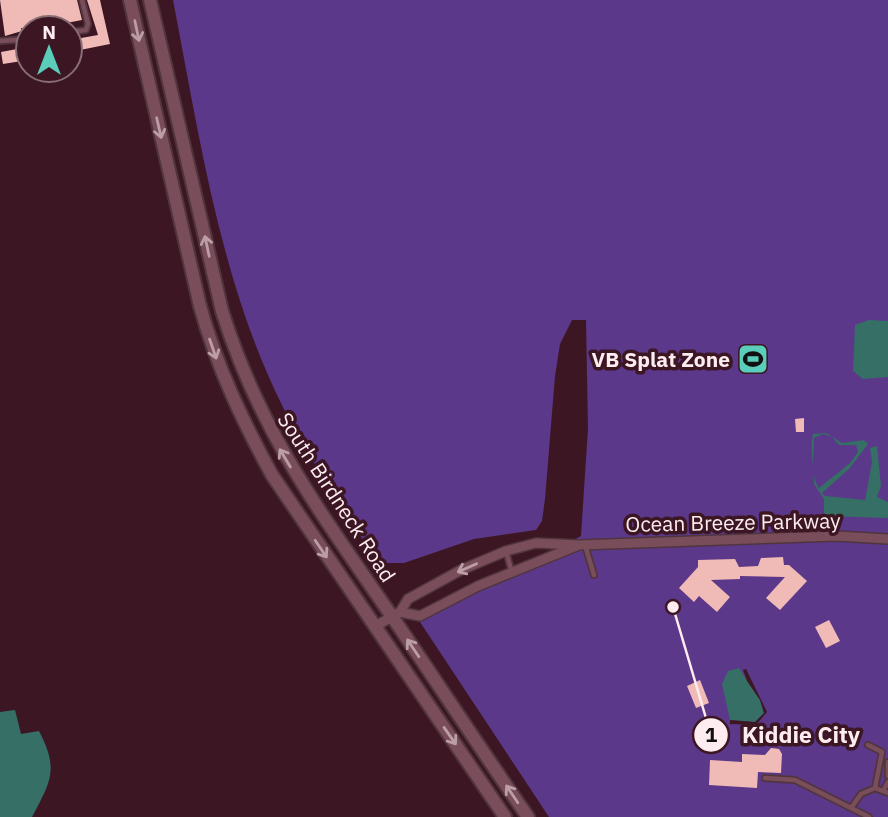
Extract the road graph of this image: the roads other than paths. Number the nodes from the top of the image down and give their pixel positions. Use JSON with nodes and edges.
{"nodes":[{"id":1,"x":82,"y":0,"type":"edge"},
{"id":2,"x":130,"y":0,"type":"edge"},
{"id":3,"x":150,"y":0,"type":"edge"},
{"id":4,"x":84,"y":30,"type":"edge"},
{"id":5,"x":888,"y":539,"type":"edge"},
{"id":6,"x":582,"y":545,"type":"junction"},
{"id":7,"x":506,"y":551,"type":"junction"},
{"id":8,"x":513,"y":574,"type":"junction"},
{"id":9,"x":594,"y":575,"type":"dead end"},
{"id":10,"x":396,"y":614,"type":"junction"},
{"id":11,"x":374,"y":627,"type":"junction"},
{"id":12,"x":868,"y":745,"type":"dead end"},
{"id":13,"x":888,"y":762,"type":"edge"},
{"id":14,"x":888,"y":776,"type":"edge"},
{"id":15,"x":765,"y":778,"type":"dead end"},
{"id":16,"x":888,"y":782,"type":"edge"},
{"id":17,"x":875,"y":788,"type":"junction"},
{"id":18,"x":885,"y":792,"type":"edge"},
{"id":19,"x":851,"y":808,"type":"junction"},
{"id":20,"x":505,"y":817,"type":"edge"},
{"id":21,"x":528,"y":817,"type":"edge"},
{"id":22,"x":869,"y":817,"type":"edge"}],
"edges":[{"from":1,"to":4,"type":"lane"},
{"from":2,"to":11,"type":"main road","name":"South Birdneck Road","one_way":true},
{"from":10,"to":3,"type":"main road","name":"South Birdneck Road","one_way":true},
{"from":5,"to":6,"type":"street","name":"Ocean Breeze Parkway"},
{"from":6,"to":7,"type":"street","name":"Ocean Breeze Parkway"},
{"from":6,"to":8,"type":"street","name":"Ocean Breeze Parkway"},
{"from":6,"to":9,"type":"lane"},
{"from":7,"to":8,"type":"lane"},
{"from":7,"to":10,"type":"street","name":"Ocean Breeze Parkway","one_way":true},
{"from":8,"to":10,"type":"street","name":"Ocean Breeze Parkway"},
{"from":10,"to":11,"type":"street","name":"Ocean Breeze Parkway"},
{"from":21,"to":10,"type":"main road","name":"South Birdneck Road","one_way":true},
{"from":11,"to":20,"type":"main road","name":"South Birdneck Road","one_way":true},
{"from":12,"to":17,"type":"lane"},
{"from":13,"to":14,"type":"lane"},
{"from":15,"to":19,"type":"lane"},
{"from":16,"to":18,"type":"lane"},
{"from":17,"to":18,"type":"lane"},
{"from":17,"to":19,"type":"lane"},
{"from":19,"to":22,"type":"lane"}]}
